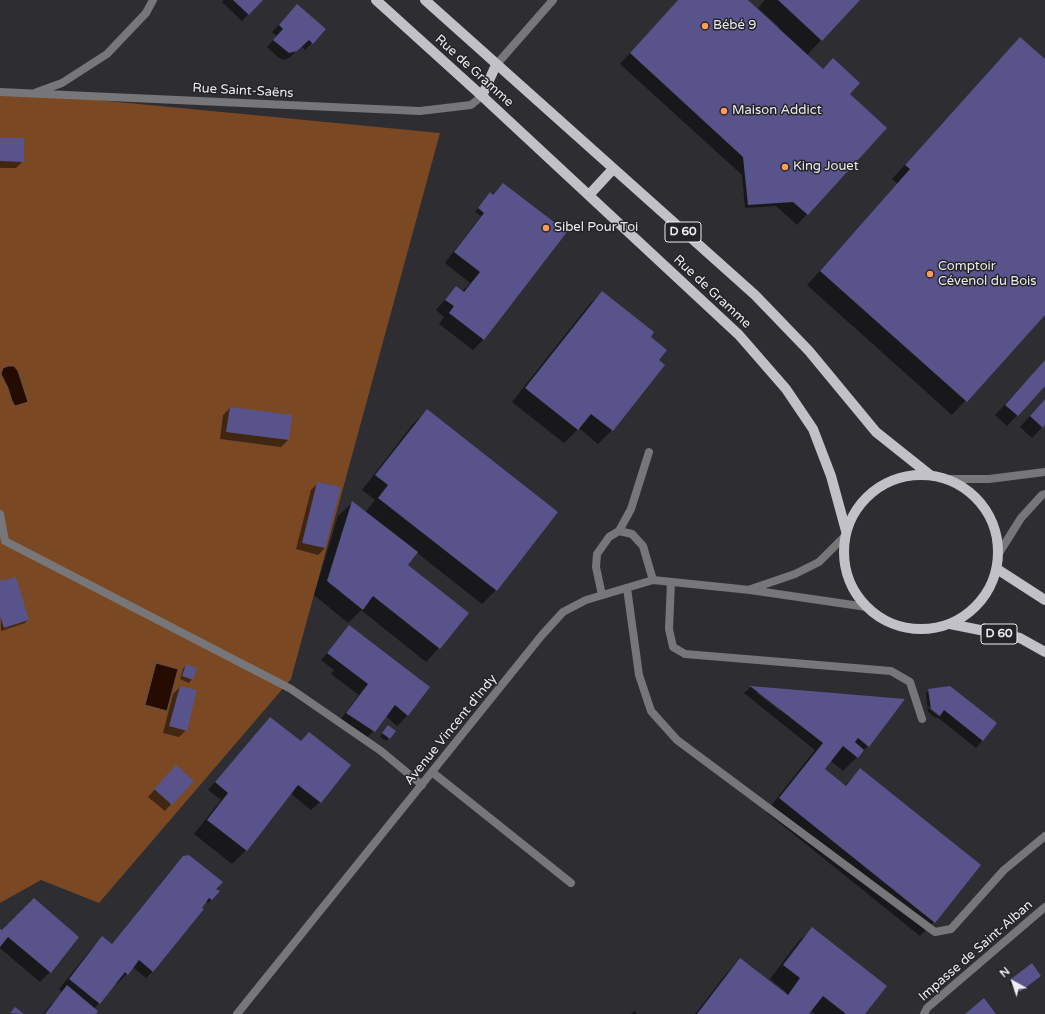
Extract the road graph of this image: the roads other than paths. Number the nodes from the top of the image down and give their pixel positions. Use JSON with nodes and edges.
{"nodes":[{"id":1,"x":153,"y":0,"type":"edge"},
{"id":2,"x":376,"y":0,"type":"edge"},
{"id":3,"x":425,"y":0,"type":"edge"},
{"id":4,"x":553,"y":0,"type":"edge"},
{"id":5,"x":496,"y":65,"type":"junction"},
{"id":6,"x":0,"y":92,"type":"edge"},
{"id":7,"x":35,"y":94,"type":"junction"},
{"id":8,"x":482,"y":96,"type":"junction"},
{"id":9,"x":613,"y":169,"type":"junction"},
{"id":10,"x":589,"y":196,"type":"junction"},
{"id":11,"x":649,"y":452,"type":"dead end"},
{"id":12,"x":1045,"y":472,"type":"edge"},
{"id":13,"x":930,"y":475,"type":"junction"},
{"id":14,"x":948,"y":479,"type":"junction"},
{"id":15,"x":1045,"y":494,"type":"edge"},
{"id":16,"x":1041,"y":499,"type":"edge"},
{"id":17,"x":0,"y":514,"type":"edge"},
{"id":18,"x":619,"y":531,"type":"junction"},
{"id":19,"x":846,"y":534,"type":"junction"},
{"id":20,"x":999,"y":554,"type":"junction"},
{"id":21,"x":997,"y":569,"type":"junction"},
{"id":22,"x":653,"y":580,"type":"junction"},
{"id":23,"x":671,"y":582,"type":"junction"},
{"id":24,"x":627,"y":588,"type":"junction"},
{"id":25,"x":750,"y":590,"type":"junction"},
{"id":26,"x":602,"y":596,"type":"junction"},
{"id":27,"x":1045,"y":600,"type":"edge"},
{"id":28,"x":867,"y":608,"type":"junction"},
{"id":29,"x":950,"y":624,"type":"junction"},
{"id":30,"x":1045,"y":652,"type":"edge"},
{"id":31,"x":922,"y":719,"type":"dead end"},
{"id":32,"x":432,"y":772,"type":"junction"},
{"id":33,"x":422,"y":784,"type":"junction"},
{"id":34,"x":1045,"y":836,"type":"edge"},
{"id":35,"x":571,"y":883,"type":"dead end"},
{"id":36,"x":1045,"y":907,"type":"edge"},
{"id":37,"x":237,"y":1014,"type":"edge"},
{"id":38,"x":924,"y":1014,"type":"edge"}],
"edges":[{"from":1,"to":7,"type":"street"},
{"from":2,"to":8,"type":"main road","name":"Rue de Gramme","number":"D 60"},
{"from":3,"to":5,"type":"main road","name":"Rue de Gramme","number":"D 60"},
{"from":4,"to":5,"type":"street"},
{"from":5,"to":8,"type":"main road"},
{"from":5,"to":9,"type":"main road","name":"Rue de Gramme","number":"D 60"},
{"from":6,"to":7,"type":"street","name":"Rue Saint-Saëns"},
{"from":7,"to":8,"type":"street","name":"Rue Saint-Saëns"},
{"from":8,"to":10,"type":"main road","name":"Rue de Gramme","number":"D 60"},
{"from":9,"to":10,"type":"main road"},
{"from":9,"to":13,"type":"main road","name":"Rue de Gramme","number":"D 60"},
{"from":10,"to":19,"type":"main road","name":"Rue de Gramme","number":"D 60"},
{"from":11,"to":18,"type":"street"},
{"from":12,"to":14,"type":"street"},
{"from":13,"to":14,"type":"main road"},
{"from":13,"to":19,"type":"main road"},
{"from":14,"to":20,"type":"main road"},
{"from":15,"to":16,"type":"street"},
{"from":16,"to":20,"type":"street"},
{"from":17,"to":33,"type":"street"},
{"from":18,"to":22,"type":"street"},
{"from":18,"to":26,"type":"street"},
{"from":19,"to":25,"type":"street","name":"Avenue Vincent d'Indy"},
{"from":19,"to":28,"type":"main road"},
{"from":20,"to":21,"type":"main road"},
{"from":21,"to":27,"type":"main road"},
{"from":21,"to":29,"type":"main road"},
{"from":22,"to":23,"type":"street","name":"Avenue Vincent d'Indy"},
{"from":22,"to":24,"type":"street","name":"Avenue Vincent d'Indy"},
{"from":23,"to":25,"type":"street","name":"Avenue Vincent d'Indy"},
{"from":23,"to":31,"type":"street"},
{"from":24,"to":26,"type":"street","name":"Avenue Vincent d'Indy"},
{"from":24,"to":34,"type":"street"},
{"from":25,"to":28,"type":"street","name":"Avenue Vincent d'Indy"},
{"from":26,"to":32,"type":"street","name":"Avenue Vincent d'Indy"},
{"from":28,"to":29,"type":"main road"},
{"from":29,"to":30,"type":"main road","number":"D 60"},
{"from":32,"to":33,"type":"street","name":"Avenue Vincent d'Indy"},
{"from":32,"to":35,"type":"street"},
{"from":33,"to":37,"type":"street","name":"Avenue Vincent d'Indy"},
{"from":36,"to":38,"type":"street","name":"Impasse de Saint-Alban"}]}
